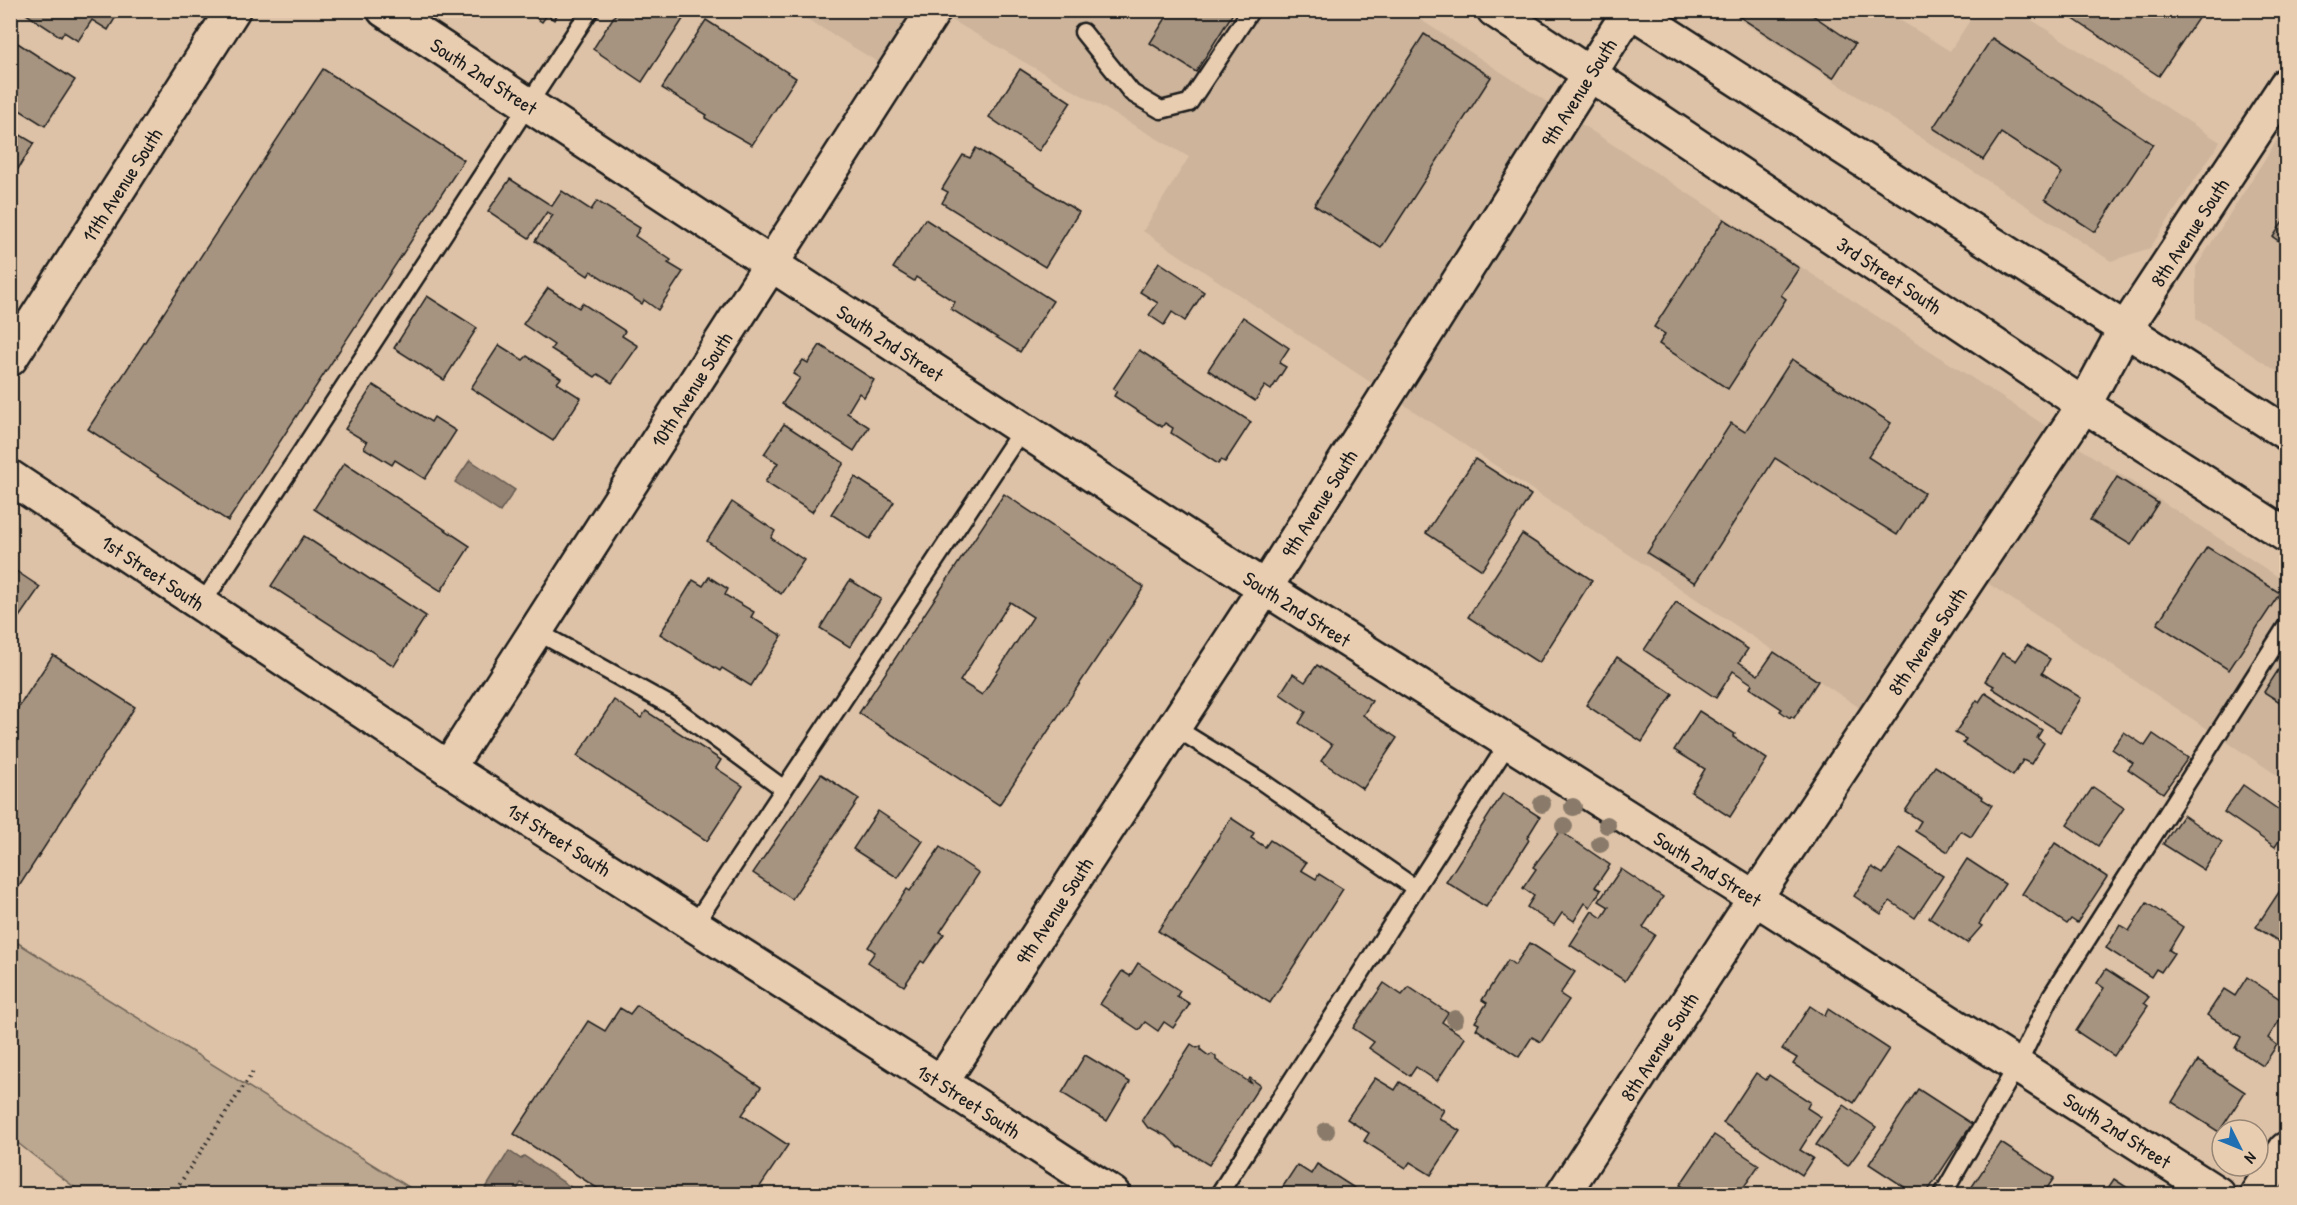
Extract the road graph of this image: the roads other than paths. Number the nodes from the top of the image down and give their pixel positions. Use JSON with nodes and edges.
{"nodes":[{"id":1,"x":233,"y":10,"type":"edge"},
{"id":2,"x":384,"y":10,"type":"edge"},
{"id":3,"x":590,"y":10,"type":"edge"},
{"id":4,"x":934,"y":10,"type":"edge"},
{"id":5,"x":1251,"y":10,"type":"edge"},
{"id":6,"x":1494,"y":10,"type":"edge"},
{"id":7,"x":1630,"y":10,"type":"edge"},
{"id":8,"x":1083,"y":32,"type":"dead end"},
{"id":9,"x":1590,"y":74,"type":"junction"},
{"id":10,"x":2286,"y":85,"type":"edge"},
{"id":11,"x":528,"y":105,"type":"junction"},
{"id":12,"x":773,"y":264,"type":"junction"},
{"id":13,"x":2124,"y":331,"type":"junction"},
{"id":14,"x":10,"y":359,"type":"edge"},
{"id":15,"x":2084,"y":405,"type":"junction"},
{"id":16,"x":1023,"y":428,"type":"junction"},
{"id":17,"x":2286,"y":434,"type":"edge"},
{"id":18,"x":10,"y":477,"type":"edge"},
{"id":19,"x":2286,"y":535,"type":"edge"},
{"id":20,"x":1265,"y":588,"type":"junction"},
{"id":21,"x":202,"y":604,"type":"junction"},
{"id":22,"x":2286,"y":627,"type":"edge"},
{"id":23,"x":536,"y":632,"type":"junction"},
{"id":24,"x":1174,"y":727,"type":"junction"},
{"id":25,"x":1509,"y":742,"type":"junction"},
{"id":26,"x":448,"y":768,"type":"junction"},
{"id":27,"x":784,"y":789,"type":"junction"},
{"id":28,"x":1415,"y":888,"type":"junction"},
{"id":29,"x":1755,"y":898,"type":"junction"},
{"id":30,"x":694,"y":925,"type":"junction"},
{"id":31,"x":2017,"y":1066,"type":"junction"},
{"id":32,"x":941,"y":1083,"type":"junction"},
{"id":33,"x":2286,"y":1149,"type":"edge"},
{"id":34,"x":1113,"y":1194,"type":"edge"},
{"id":35,"x":1219,"y":1194,"type":"edge"},
{"id":36,"x":1563,"y":1194,"type":"edge"},
{"id":37,"x":1943,"y":1194,"type":"edge"},
{"id":38,"x":2218,"y":1194,"type":"edge"},
{"id":39,"x":2257,"y":1194,"type":"edge"}],
"edges":[{"from":1,"to":14,"type":"street","name":"11th Avenue South"},
{"from":2,"to":11,"type":"street","name":"South 2nd Street"},
{"from":3,"to":11,"type":"lane"},
{"from":4,"to":12,"type":"street","name":"10th Avenue South"},
{"from":5,"to":8,"type":"lane"},
{"from":6,"to":9,"type":"street","name":"3rd Street South"},
{"from":7,"to":9,"type":"street","name":"9th Avenue South"},
{"from":7,"to":13,"type":"street"},
{"from":9,"to":15,"type":"street","name":"3rd Street South"},
{"from":9,"to":20,"type":"street","name":"9th Avenue South"},
{"from":10,"to":13,"type":"street","name":"8th Avenue South"},
{"from":11,"to":12,"type":"street","name":"South 2nd Street"},
{"from":11,"to":21,"type":"lane"},
{"from":12,"to":16,"type":"street","name":"South 2nd Street"},
{"from":12,"to":23,"type":"street","name":"10th Avenue South"},
{"from":13,"to":15,"type":"street","name":"8th Avenue South"},
{"from":13,"to":17,"type":"street"},
{"from":15,"to":19,"type":"street","name":"3rd Street South"},
{"from":15,"to":29,"type":"street","name":"8th Avenue South"},
{"from":16,"to":20,"type":"street","name":"South 2nd Street"},
{"from":16,"to":27,"type":"lane"},
{"from":18,"to":21,"type":"street","name":"1st Street South"},
{"from":20,"to":24,"type":"street","name":"9th Avenue South"},
{"from":20,"to":25,"type":"street","name":"South 2nd Street"},
{"from":21,"to":26,"type":"street","name":"1st Street South"},
{"from":22,"to":31,"type":"lane"},
{"from":23,"to":26,"type":"street","name":"10th Avenue South"},
{"from":23,"to":27,"type":"lane"},
{"from":24,"to":28,"type":"lane"},
{"from":24,"to":32,"type":"street","name":"9th Avenue South"},
{"from":25,"to":28,"type":"lane"},
{"from":25,"to":29,"type":"street","name":"South 2nd Street"},
{"from":26,"to":30,"type":"street","name":"1st Street South"},
{"from":27,"to":30,"type":"lane"},
{"from":28,"to":35,"type":"lane"},
{"from":29,"to":31,"type":"street","name":"South 2nd Street"},
{"from":29,"to":36,"type":"street","name":"8th Avenue South"},
{"from":30,"to":32,"type":"street","name":"1st Street South"},
{"from":31,"to":37,"type":"lane"},
{"from":31,"to":38,"type":"street","name":"South 2nd Street"},
{"from":32,"to":34,"type":"street","name":"1st Street South"},
{"from":33,"to":39,"type":"street"}]}
